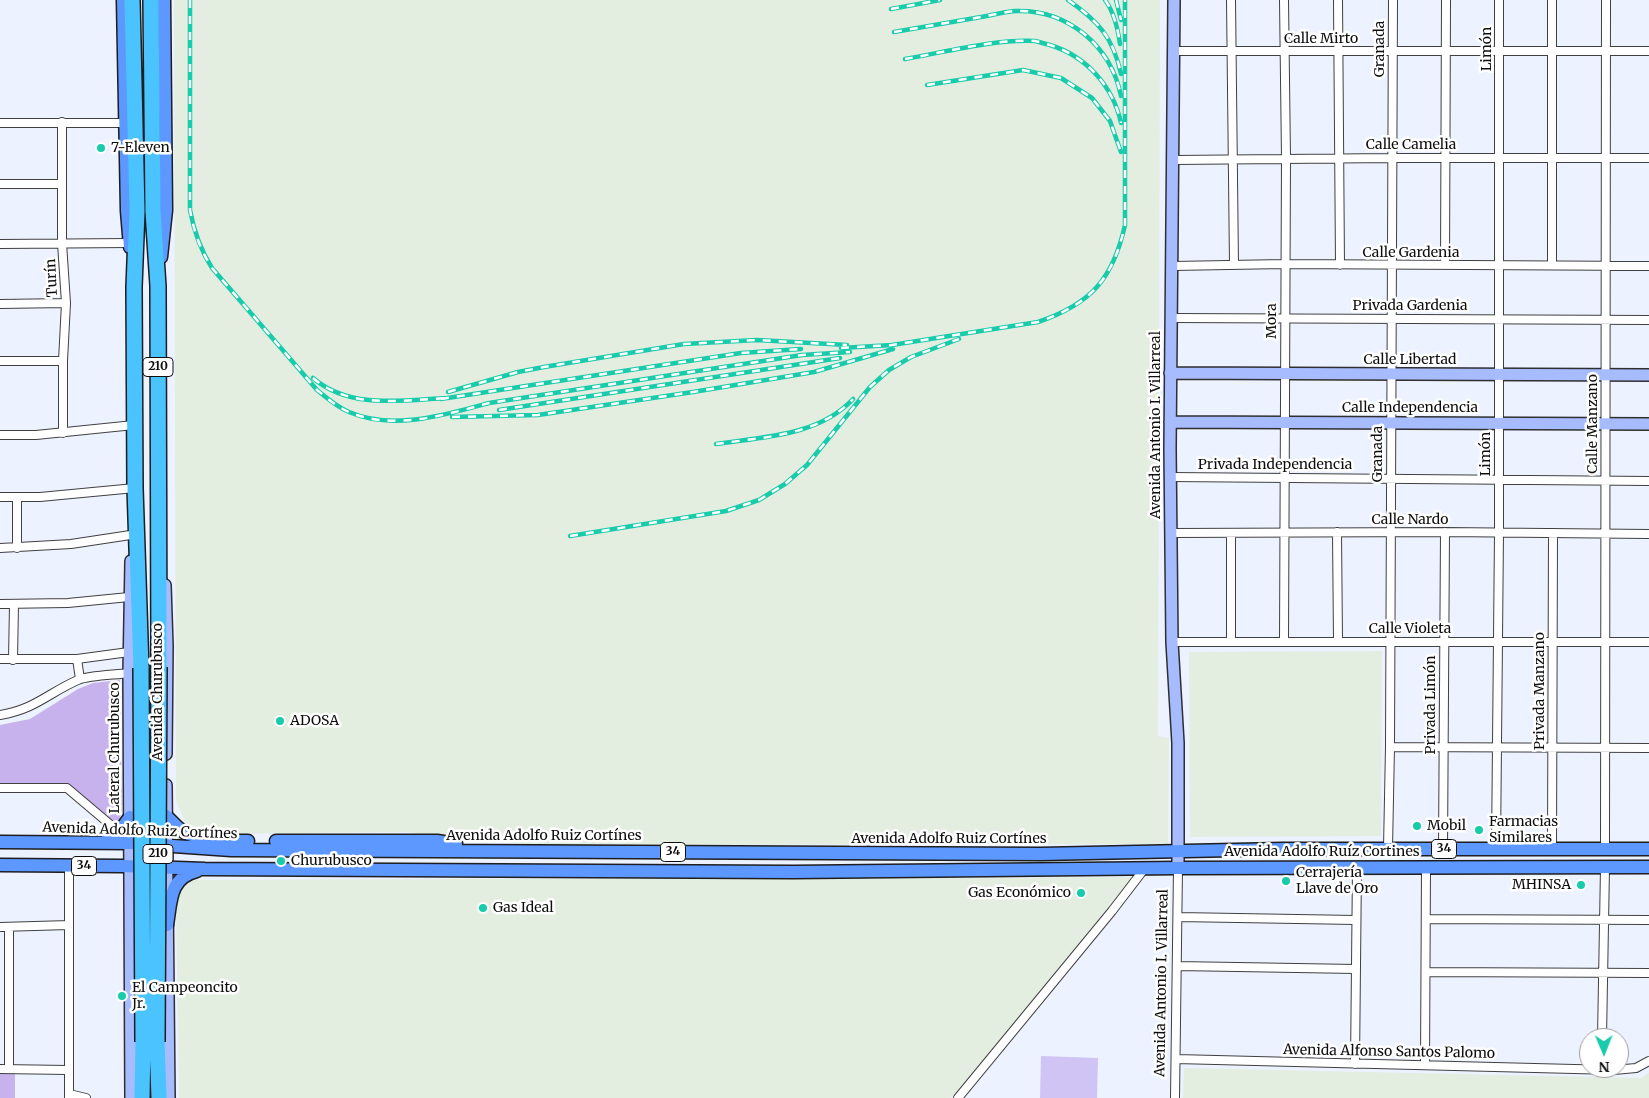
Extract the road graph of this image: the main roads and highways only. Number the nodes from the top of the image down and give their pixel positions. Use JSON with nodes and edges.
{"nodes":[{"id":1,"x":123,"y":0,"type":"edge"},
{"id":2,"x":132,"y":0,"type":"edge"},
{"id":3,"x":151,"y":0,"type":"edge"},
{"id":4,"x":164,"y":0,"type":"edge"},
{"id":5,"x":158,"y":286,"type":"junction"},
{"id":6,"x":134,"y":287,"type":"junction"},
{"id":7,"x":130,"y":816,"type":"road end"},
{"id":8,"x":166,"y":816,"type":"road end"},
{"id":9,"x":0,"y":842,"type":"edge"},
{"id":10,"x":105,"y":842,"type":"junction"},
{"id":11,"x":1649,"y":849,"type":"edge"},
{"id":12,"x":1178,"y":850,"type":"joint"},
{"id":13,"x":508,"y":851,"type":"junction"},
{"id":14,"x":0,"y":865,"type":"edge"},
{"id":15,"x":1649,"y":867,"type":"edge"},
{"id":16,"x":206,"y":869,"type":"junction"},
{"id":17,"x":167,"y":925,"type":"road end"},
{"id":18,"x":150,"y":1042,"type":"junction"},
{"id":19,"x":142,"y":1098,"type":"edge"},
{"id":20,"x":158,"y":1098,"type":"edge"}],
"edges":[{"from":1,"to":6,"type":"main road","name":"Avenida Churubusco"},
{"from":2,"to":6,"type":"highway","name":"Avenida Churubusco","number":"210"},
{"from":3,"to":5,"type":"highway","name":"Avenida Churubusco","number":"210"},
{"from":4,"to":5,"type":"main road","name":"Avenida Churubusco"},
{"from":5,"to":18,"type":"highway","name":"Avenida Churubusco","number":"210","bridge":true},
{"from":6,"to":18,"type":"highway","name":"Avenida Churubusco","number":"210","bridge":true},
{"from":7,"to":10,"type":"main road"},
{"from":8,"to":13,"type":"main road"},
{"from":9,"to":10,"type":"main road","name":"Avenida Adolfo Ruiz Cortínes","number":"34"},
{"from":10,"to":13,"type":"main road","name":"Avenida Adolfo Ruiz Cortínes","number":"34"},
{"from":11,"to":12,"type":"main road","name":"Avenida Adolfo Ruíz Cortines","number":"34"},
{"from":12,"to":13,"type":"main road","name":"Avenida Adolfo Ruiz Cortínes","number":"34"},
{"from":14,"to":16,"type":"main road","number":"34"},
{"from":15,"to":16,"type":"main road","name":"Avenida Adolfo Ruíz Cortines","number":"34"},
{"from":16,"to":17,"type":"main road"},
{"from":18,"to":19,"type":"highway","name":"Avenida Churubusco","number":"210"},
{"from":18,"to":20,"type":"highway","name":"Avenida Churubusco","number":"210"}]}
